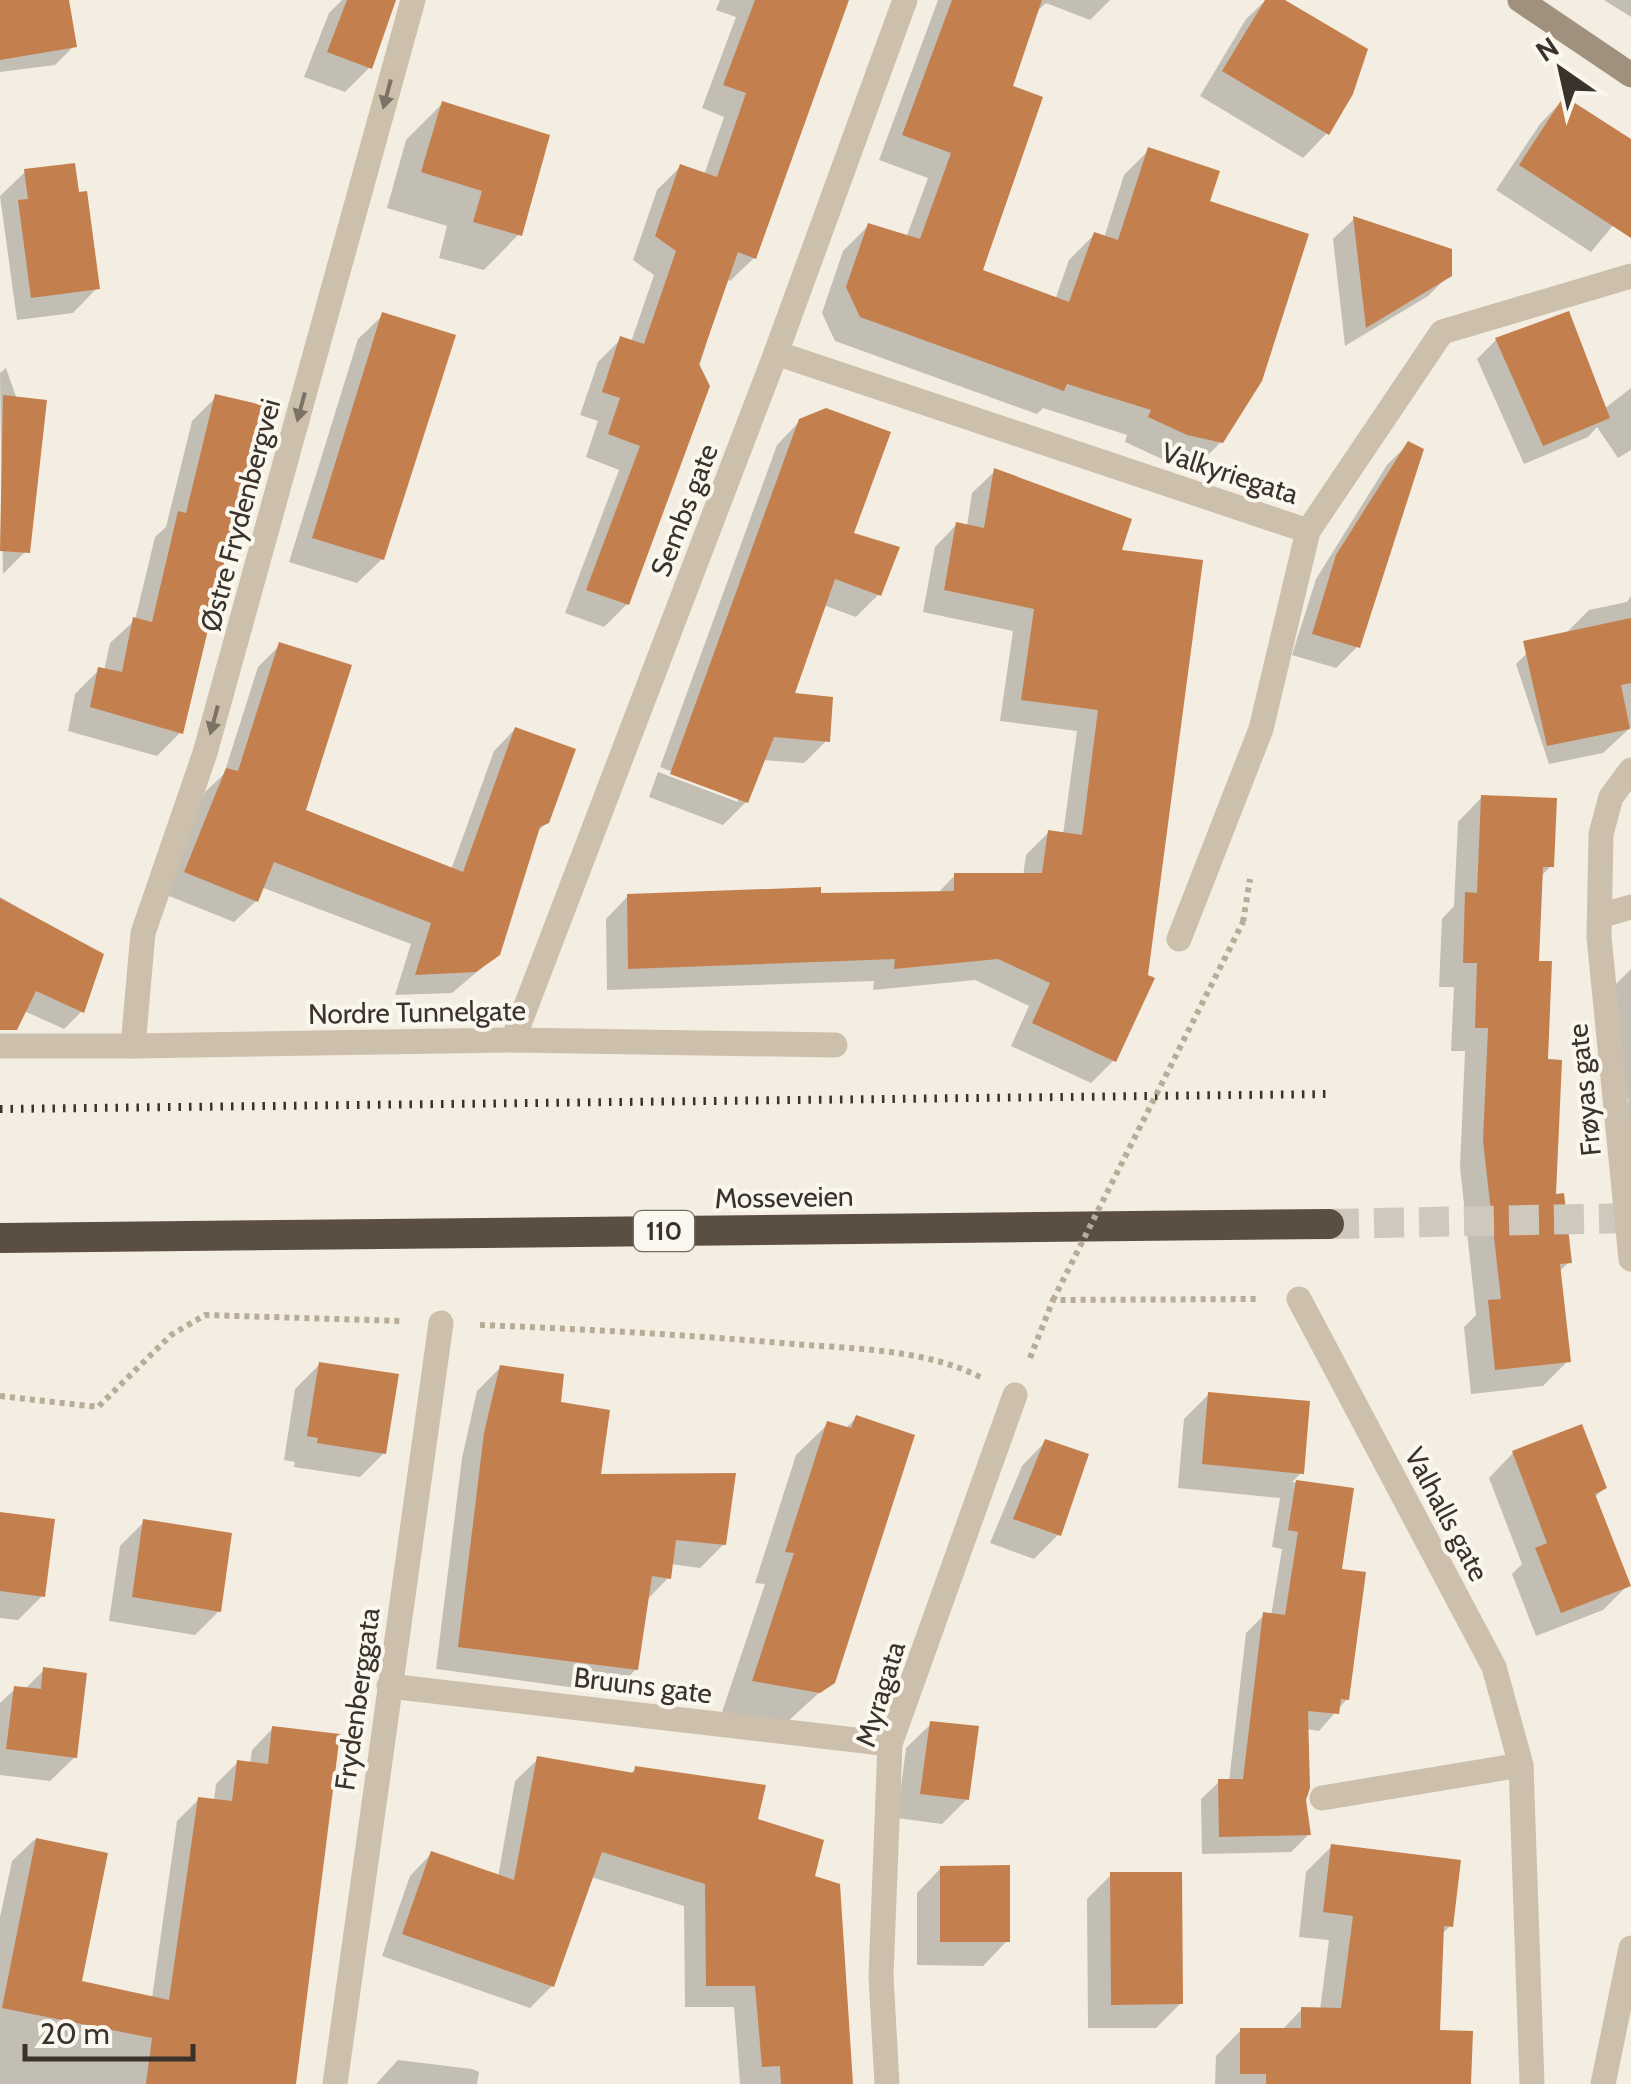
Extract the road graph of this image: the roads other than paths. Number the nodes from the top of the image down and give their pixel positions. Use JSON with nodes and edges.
{"nodes":[{"id":1,"x":413,"y":0,"type":"edge"},
{"id":2,"x":905,"y":0,"type":"edge"},
{"id":3,"x":1520,"y":0,"type":"edge"},
{"id":4,"x":1631,"y":76,"type":"edge"},
{"id":5,"x":1631,"y":276,"type":"edge"},
{"id":6,"x":776,"y":353,"type":"junction"},
{"id":7,"x":1308,"y":531,"type":"junction"},
{"id":8,"x":1631,"y":770,"type":"edge"},
{"id":9,"x":1631,"y":907,"type":"edge"},
{"id":10,"x":1600,"y":916,"type":"junction"},
{"id":11,"x":1180,"y":939,"type":"dead end"},
{"id":12,"x":514,"y":1040,"type":"junction"},
{"id":13,"x":834,"y":1045,"type":"dead end"},
{"id":14,"x":0,"y":1046,"type":"edge"},
{"id":15,"x":132,"y":1046,"type":"junction"},
{"id":16,"x":1328,"y":1224,"type":"tunnel mouth"},
{"id":17,"x":0,"y":1238,"type":"edge"},
{"id":18,"x":1631,"y":1258,"type":"edge"},
{"id":19,"x":1299,"y":1299,"type":"road end"},
{"id":20,"x":441,"y":1323,"type":"road end"},
{"id":21,"x":1015,"y":1395,"type":"road end"},
{"id":22,"x":389,"y":1686,"type":"junction"},
{"id":23,"x":890,"y":1744,"type":"junction"},
{"id":24,"x":1521,"y":1766,"type":"junction"},
{"id":25,"x":1322,"y":1798,"type":"dead end"},
{"id":26,"x":1631,"y":1948,"type":"edge"},
{"id":27,"x":334,"y":2084,"type":"edge"},
{"id":28,"x":887,"y":2084,"type":"edge"},
{"id":29,"x":1532,"y":2084,"type":"edge"},
{"id":30,"x":1603,"y":2084,"type":"edge"}],
"edges":[{"from":1,"to":15,"type":"street","name":"Østre Frydenbergvei","one_way":true},
{"from":2,"to":6,"type":"street","name":"Sembs gate"},
{"from":3,"to":4,"type":"street"},
{"from":5,"to":7,"type":"street","name":"Valkyriegata"},
{"from":6,"to":7,"type":"street","name":"Valkyriegata"},
{"from":6,"to":12,"type":"street","name":"Sembs gate"},
{"from":7,"to":11,"type":"street"},
{"from":8,"to":10,"type":"street","name":"Frøyas gate"},
{"from":9,"to":10,"type":"street"},
{"from":10,"to":18,"type":"street","name":"Frøyas gate"},
{"from":12,"to":13,"type":"street","name":"Nordre Tunnelgate"},
{"from":12,"to":15,"type":"street","name":"Nordre Tunnelgate"},
{"from":14,"to":15,"type":"street","name":"Nordre Tunnelgate"},
{"from":16,"to":17,"type":"highway","name":"Mosseveien","number":"110"},
{"from":19,"to":24,"type":"street","name":"Valhalls gate"},
{"from":20,"to":22,"type":"street","name":"Frydenberggata"},
{"from":21,"to":23,"type":"street","name":"Myragata"},
{"from":22,"to":23,"type":"street","name":"Bruuns gate"},
{"from":22,"to":27,"type":"street","name":"Frydenberggata"},
{"from":23,"to":28,"type":"street","name":"Myragata"},
{"from":24,"to":25,"type":"street"},
{"from":24,"to":29,"type":"street","name":"Valhalls gate"},
{"from":26,"to":30,"type":"street"}]}
